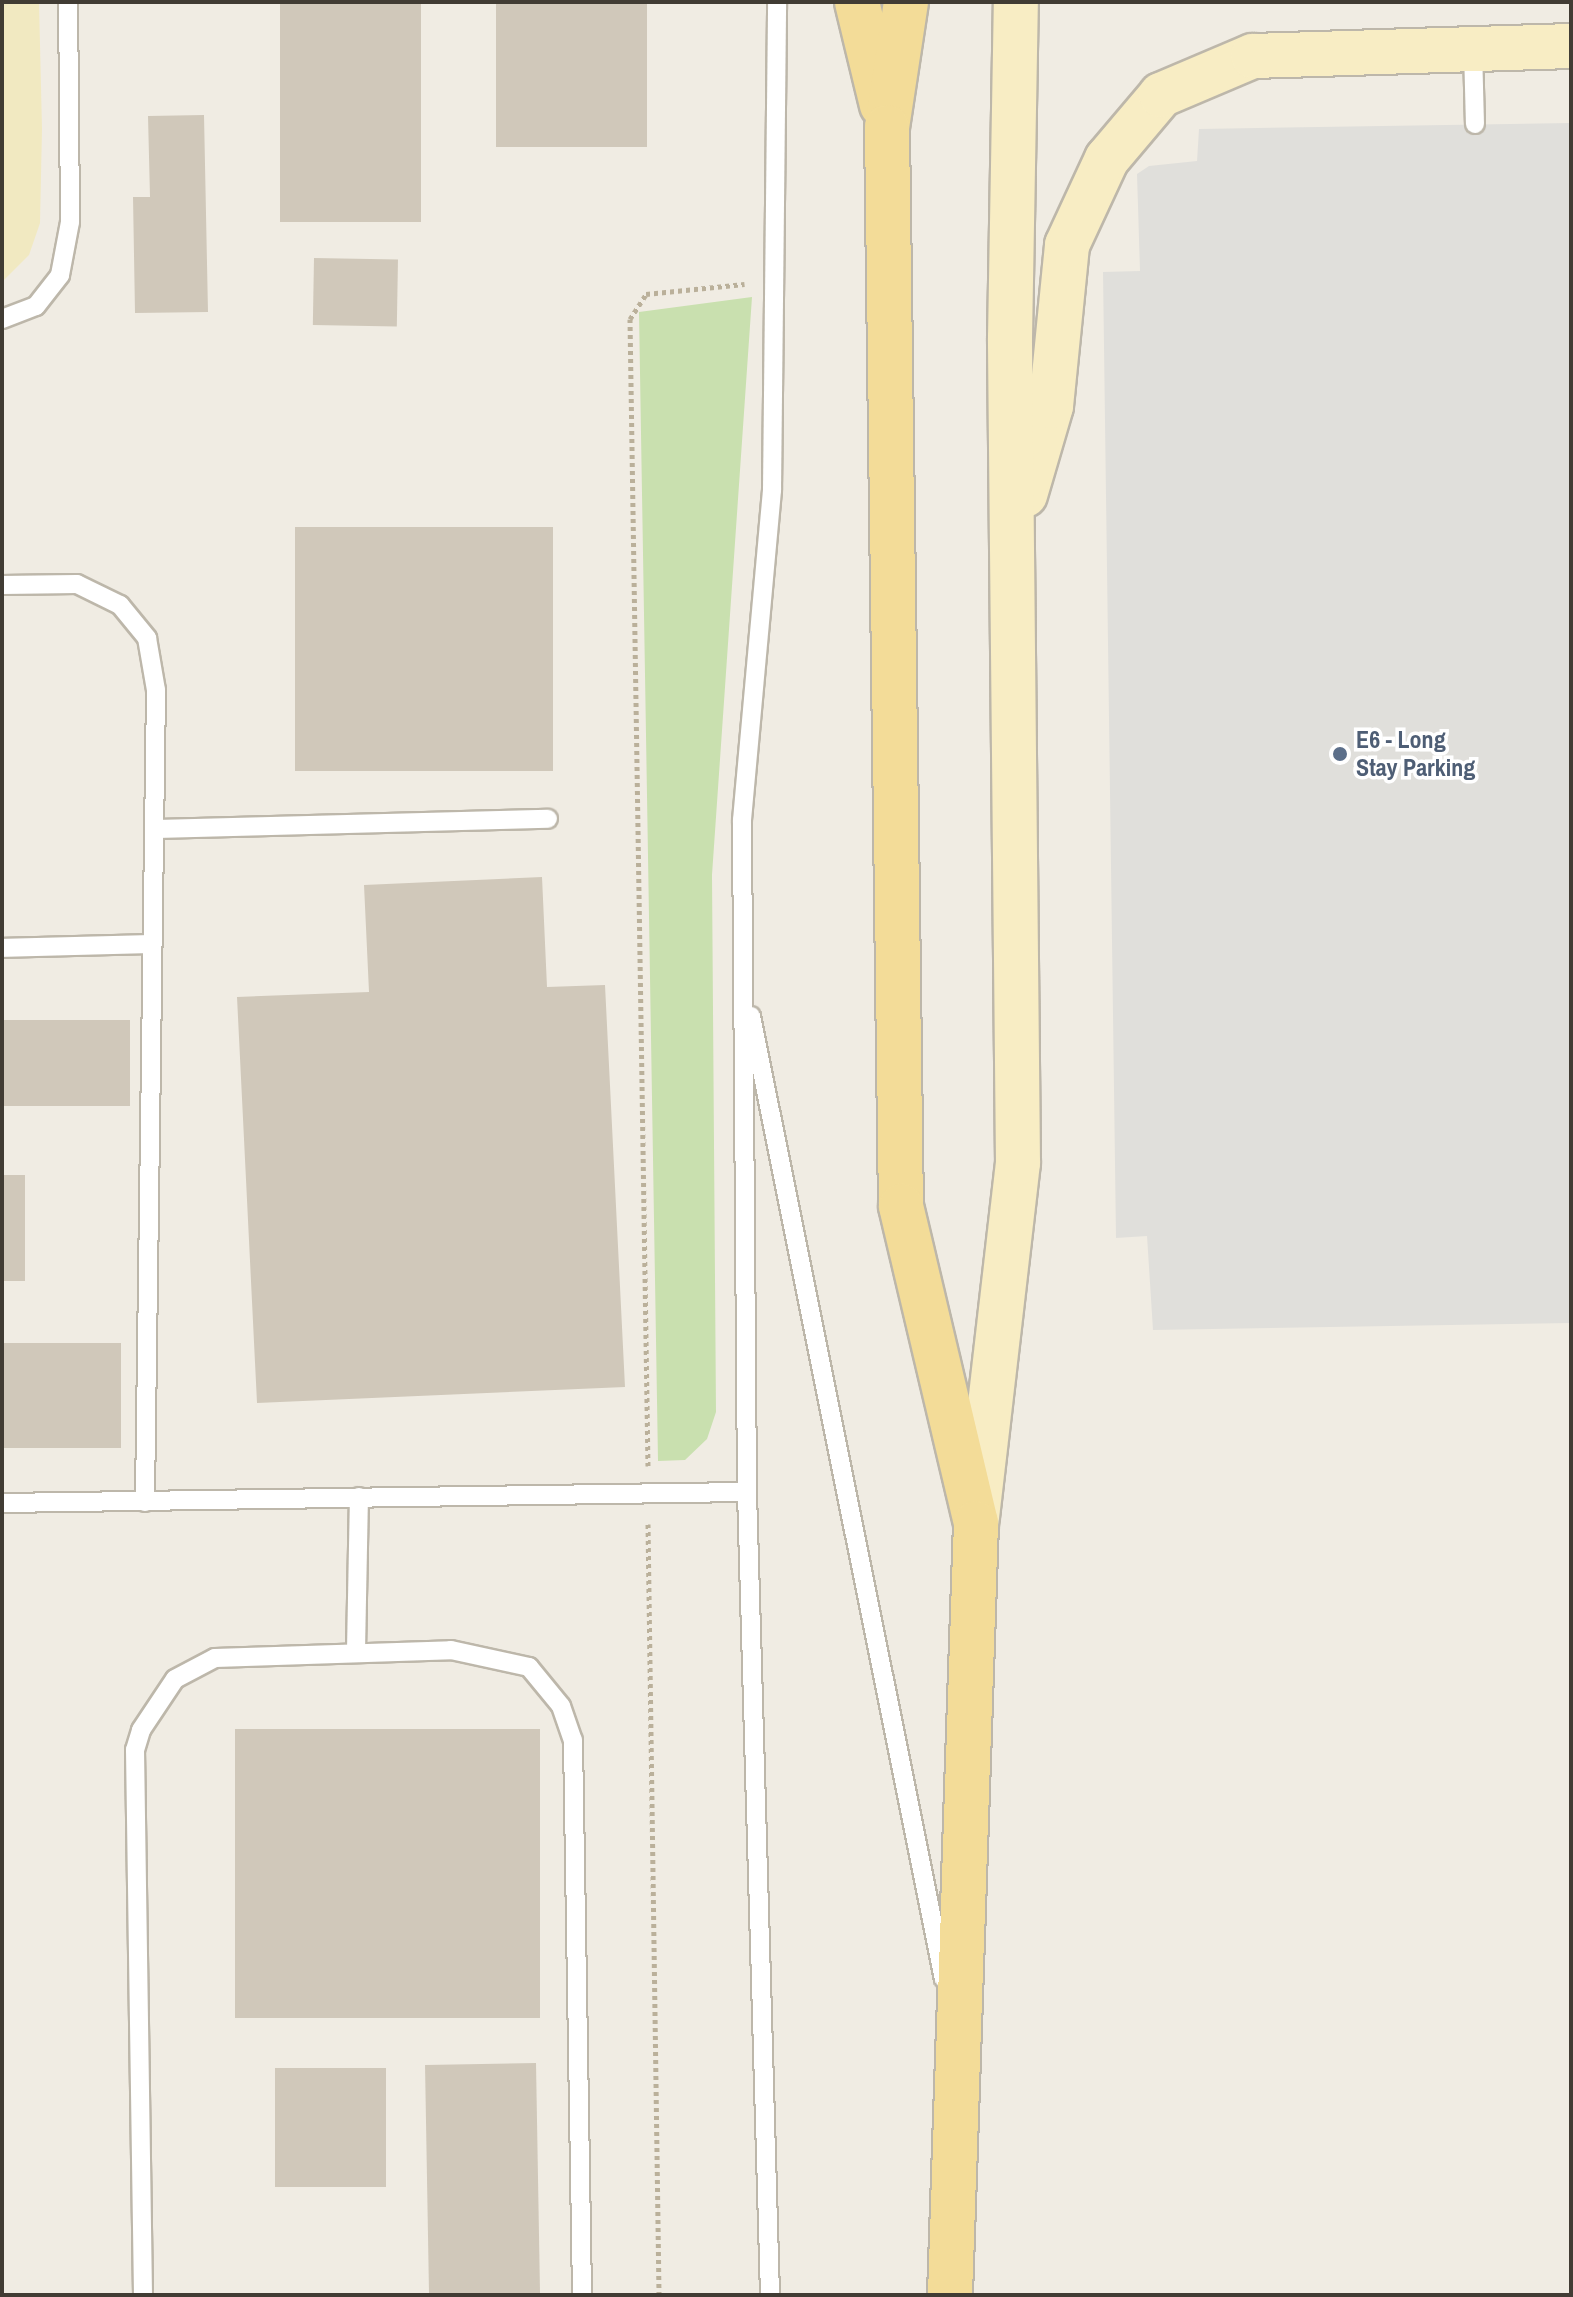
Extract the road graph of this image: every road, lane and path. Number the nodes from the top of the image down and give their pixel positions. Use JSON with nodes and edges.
{"nodes":[{"id":1,"x":68,"y":2,"type":"edge"},
{"id":2,"x":777,"y":2,"type":"edge"},
{"id":3,"x":857,"y":2,"type":"edge"},
{"id":4,"x":906,"y":2,"type":"edge"},
{"id":5,"x":1016,"y":2,"type":"edge"},
{"id":6,"x":1571,"y":46,"type":"edge"},
{"id":7,"x":1473,"y":49,"type":"junction"},
{"id":8,"x":1475,"y":124,"type":"dead end"},
{"id":9,"x":887,"y":127,"type":"junction"},
{"id":10,"x":747,"y":271,"type":"dead end"},
{"id":11,"x":2,"y":319,"type":"edge"},
{"id":12,"x":1012,"y":539,"type":"junction"},
{"id":13,"x":2,"y":585,"type":"edge"},
{"id":14,"x":548,"y":819,"type":"dead end"},
{"id":15,"x":156,"y":829,"type":"junction"},
{"id":16,"x":152,"y":944,"type":"junction"},
{"id":17,"x":2,"y":948,"type":"edge"},
{"id":18,"x":743,"y":974,"type":"junction"},
{"id":19,"x":648,"y":1491,"type":"junction"},
{"id":20,"x":747,"y":1492,"type":"junction"},
{"id":21,"x":359,"y":1497,"type":"junction"},
{"id":22,"x":145,"y":1502,"type":"junction"},
{"id":23,"x":2,"y":1503,"type":"edge"},
{"id":24,"x":976,"y":1523,"type":"junction"},
{"id":25,"x":356,"y":1651,"type":"junction"},
{"id":26,"x":960,"y":2060,"type":"junction"},
{"id":27,"x":143,"y":2295,"type":"edge"},
{"id":28,"x":582,"y":2295,"type":"edge"},
{"id":29,"x":659,"y":2295,"type":"edge"},
{"id":30,"x":770,"y":2295,"type":"edge"},
{"id":31,"x":950,"y":2295,"type":"edge"}],
"edges":[{"from":1,"to":11,"type":"lane"},
{"from":2,"to":18,"type":"lane"},
{"from":3,"to":9,"type":"main road"},
{"from":4,"to":9,"type":"main road"},
{"from":5,"to":12,"type":"main road"},
{"from":6,"to":7,"type":"main road"},
{"from":7,"to":8,"type":"lane"},
{"from":7,"to":12,"type":"main road"},
{"from":9,"to":24,"type":"main road"},
{"from":10,"to":19,"type":"path"},
{"from":12,"to":24,"type":"main road"},
{"from":13,"to":15,"type":"lane"},
{"from":14,"to":15,"type":"lane"},
{"from":15,"to":16,"type":"lane"},
{"from":16,"to":17,"type":"lane"},
{"from":16,"to":22,"type":"lane"},
{"from":18,"to":20,"type":"lane"},
{"from":18,"to":26,"type":"lane"},
{"from":19,"to":20,"type":"lane"},
{"from":19,"to":21,"type":"lane"},
{"from":19,"to":29,"type":"path"},
{"from":20,"to":30,"type":"lane"},
{"from":21,"to":22,"type":"lane"},
{"from":21,"to":25,"type":"lane"},
{"from":22,"to":23,"type":"lane"},
{"from":24,"to":26,"type":"main road"},
{"from":25,"to":27,"type":"lane"},
{"from":25,"to":28,"type":"lane"},
{"from":26,"to":31,"type":"main road"}]}
